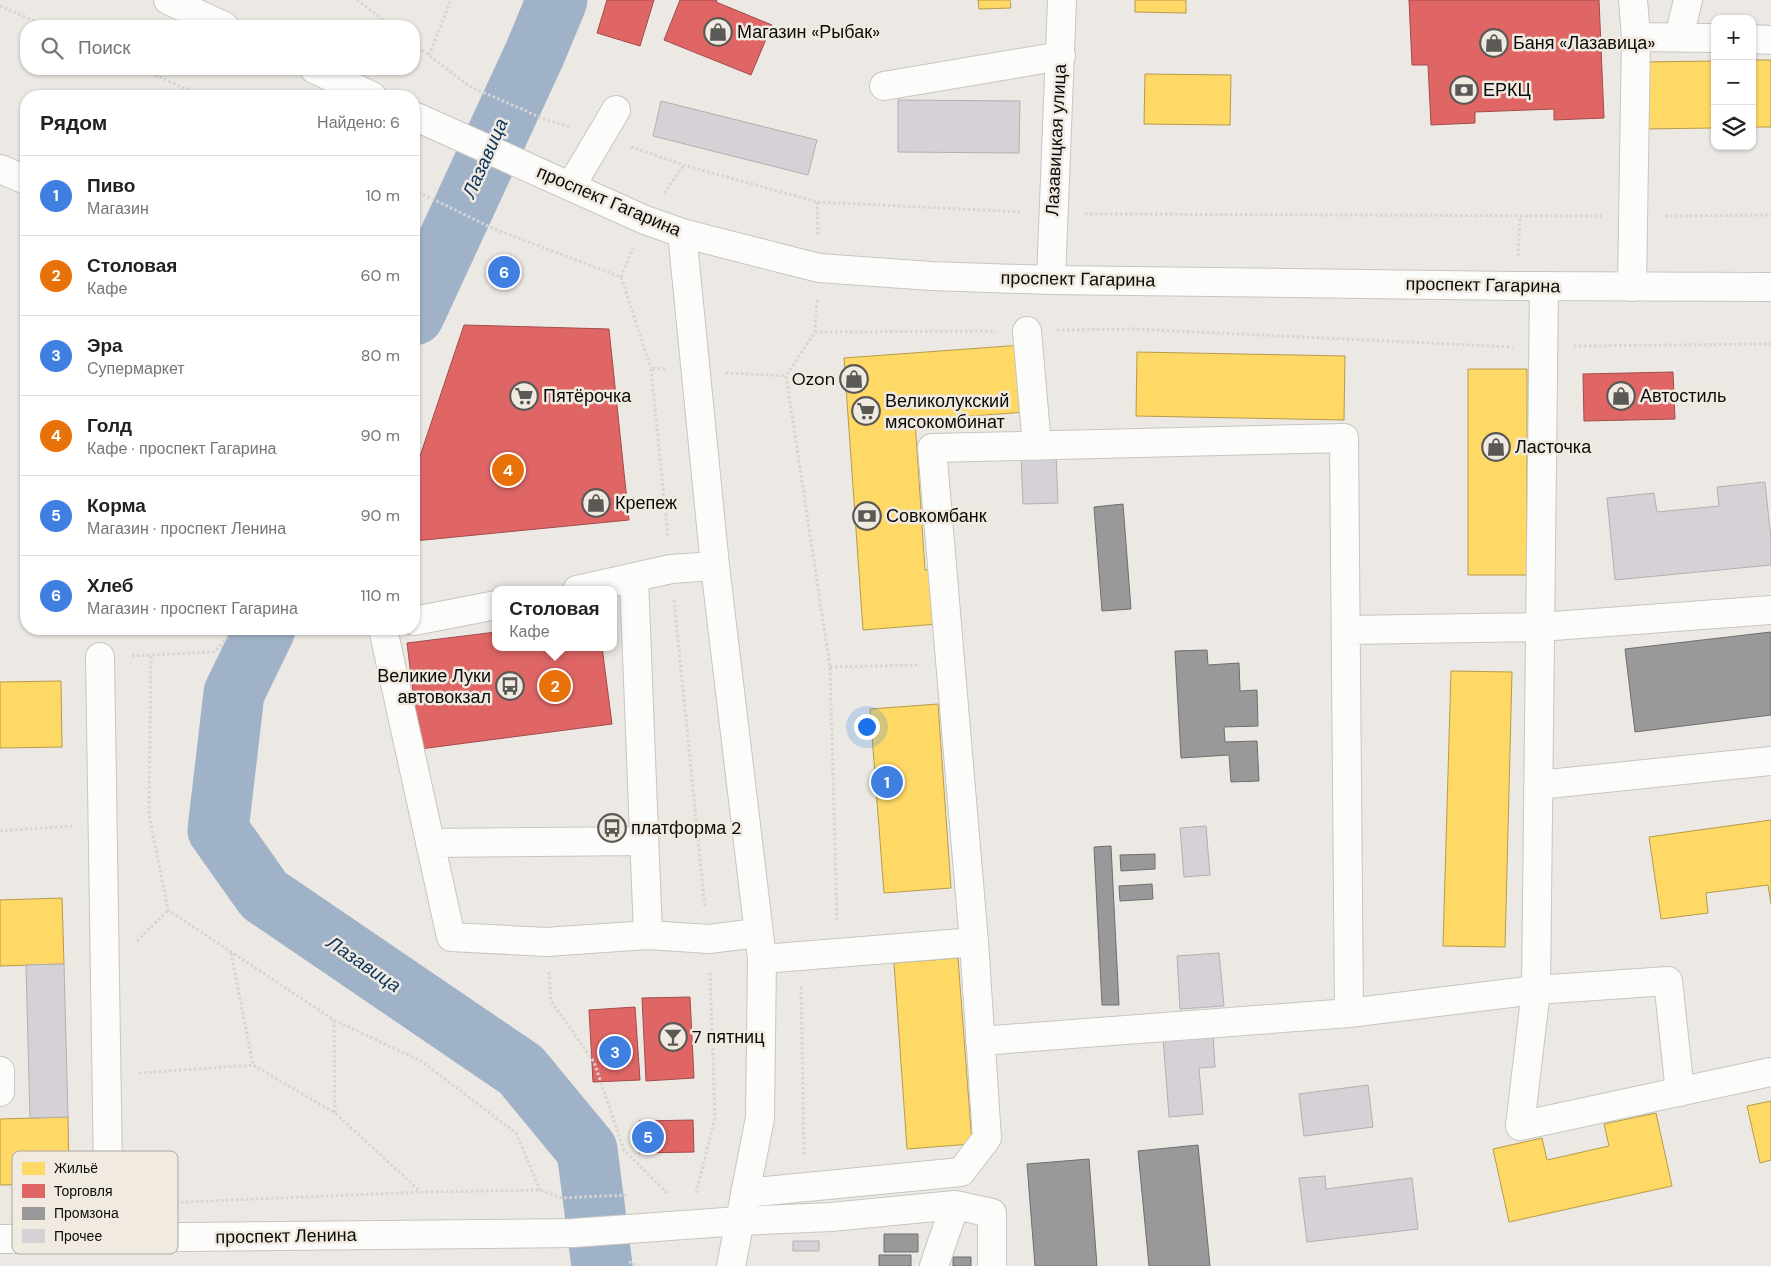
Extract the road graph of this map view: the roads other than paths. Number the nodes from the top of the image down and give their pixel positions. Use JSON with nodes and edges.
{"nodes":[{"id":1,"x":168,"y":0,"type":"edge"},
{"id":2,"x":1062,"y":0,"type":"edge"},
{"id":3,"x":1633,"y":0,"type":"edge"},
{"id":4,"x":1688,"y":0,"type":"edge"},
{"id":5,"x":211,"y":20,"type":"edge"},
{"id":6,"x":1636,"y":37,"type":"junction"},
{"id":7,"x":1679,"y":37,"type":"junction"},
{"id":8,"x":1711,"y":38,"type":"edge"},
{"id":9,"x":1756,"y":39,"type":"edge"},
{"id":10,"x":1771,"y":40,"type":"edge"},
{"id":11,"x":1061,"y":56,"type":"junction"},
{"id":12,"x":327,"y":75,"type":"edge"},
{"id":13,"x":884,"y":86,"type":"dead end"},
{"id":14,"x":359,"y":90,"type":"edge"},
{"id":15,"x":616,"y":110,"type":"dead end"},
{"id":16,"x":420,"y":119,"type":"edge"},
{"id":17,"x":0,"y":168,"type":"edge"},
{"id":18,"x":20,"y":177,"type":"edge"},
{"id":19,"x":571,"y":186,"type":"junction"},
{"id":20,"x":682,"y":233,"type":"junction"},
{"id":21,"x":1050,"y":280,"type":"junction"},
{"id":22,"x":1544,"y":286,"type":"junction"},
{"id":23,"x":1632,"y":287,"type":"junction"},
{"id":24,"x":1771,"y":287,"type":"edge"},
{"id":25,"x":1027,"y":331,"type":"road end"},
{"id":26,"x":1037,"y":446,"type":"junction"},
{"id":27,"x":715,"y":566,"type":"junction"},
{"id":28,"x":634,"y":579,"type":"junction"},
{"id":29,"x":598,"y":586,"type":"edge"},
{"id":30,"x":492,"y":606,"type":"edge"},
{"id":31,"x":1771,"y":610,"type":"edge"},
{"id":32,"x":420,"y":620,"type":"edge"},
{"id":33,"x":1540,"y":627,"type":"junction"},
{"id":34,"x":1346,"y":630,"type":"junction"},
{"id":35,"x":384,"y":635,"type":"edge"},
{"id":36,"x":100,"y":657,"type":"dead end"},
{"id":37,"x":1771,"y":761,"type":"edge"},
{"id":38,"x":1538,"y":784,"type":"junction"},
{"id":39,"x":644,"y":841,"type":"junction"},
{"id":40,"x":430,"y":843,"type":"junction"},
{"id":41,"x":757,"y":933,"type":"junction"},
{"id":42,"x":648,"y":935,"type":"junction"},
{"id":43,"x":974,"y":942,"type":"junction"},
{"id":44,"x":762,"y":959,"type":"junction"},
{"id":45,"x":1536,"y":990,"type":"junction"},
{"id":46,"x":1349,"y":1013,"type":"junction"},
{"id":47,"x":980,"y":1041,"type":"junction"},
{"id":48,"x":0,"y":1071,"type":"edge"},
{"id":49,"x":1771,"y":1072,"type":"edge"},
{"id":50,"x":0,"y":1092,"type":"edge"},
{"id":51,"x":1680,"y":1092,"type":"junction"},
{"id":52,"x":108,"y":1151,"type":"edge"},
{"id":53,"x":745,"y":1193,"type":"junction"},
{"id":54,"x":955,"y":1205,"type":"junction"},
{"id":55,"x":739,"y":1221,"type":"junction"},
{"id":56,"x":178,"y":1236,"type":"edge"},
{"id":57,"x":731,"y":1266,"type":"edge"},
{"id":58,"x":934,"y":1266,"type":"edge"},
{"id":59,"x":992,"y":1266,"type":"edge"}],
"edges":[{"from":1,"to":5,"type":"main road"},
{"from":2,"to":11,"type":"main road","name":"Лазавицкая улица"},
{"from":3,"to":6,"type":"main road"},
{"from":4,"to":7,"type":"main road"},
{"from":6,"to":7,"type":"main road"},
{"from":6,"to":23,"type":"main road"},
{"from":7,"to":8,"type":"main road"},
{"from":9,"to":10,"type":"main road"},
{"from":11,"to":13,"type":"main road"},
{"from":11,"to":21,"type":"main road","name":"Лазавицкая улица"},
{"from":12,"to":14,"type":"main road"},
{"from":15,"to":19,"type":"main road"},
{"from":16,"to":19,"type":"main road","name":"проспект Гагарина"},
{"from":17,"to":18,"type":"main road"},
{"from":19,"to":20,"type":"main road","name":"проспект Гагарина"},
{"from":20,"to":21,"type":"main road","name":"проспект Гагарина"},
{"from":20,"to":27,"type":"main road"},
{"from":21,"to":22,"type":"main road","name":"проспект Гагарина"},
{"from":22,"to":23,"type":"main road","name":"проспект Гагарина"},
{"from":22,"to":33,"type":"main road"},
{"from":23,"to":24,"type":"main road","name":"проспект Гагарина"},
{"from":25,"to":26,"type":"main road"},
{"from":26,"to":34,"type":"main road"},
{"from":26,"to":43,"type":"main road"},
{"from":27,"to":28,"type":"main road"},
{"from":27,"to":41,"type":"main road"},
{"from":28,"to":29,"type":"main road"},
{"from":28,"to":39,"type":"main road"},
{"from":30,"to":32,"type":"main road"},
{"from":31,"to":33,"type":"main road"},
{"from":33,"to":34,"type":"main road"},
{"from":33,"to":38,"type":"main road"},
{"from":34,"to":46,"type":"main road"},
{"from":35,"to":40,"type":"main road"},
{"from":36,"to":52,"type":"main road"},
{"from":37,"to":38,"type":"main road"},
{"from":38,"to":45,"type":"main road"},
{"from":39,"to":40,"type":"main road"},
{"from":39,"to":42,"type":"main road"},
{"from":40,"to":42,"type":"main road"},
{"from":41,"to":42,"type":"main road"},
{"from":41,"to":44,"type":"main road"},
{"from":43,"to":44,"type":"main road"},
{"from":43,"to":47,"type":"main road"},
{"from":44,"to":53,"type":"main road"},
{"from":45,"to":46,"type":"main road"},
{"from":45,"to":51,"type":"main road"},
{"from":45,"to":51,"type":"main road"},
{"from":46,"to":47,"type":"main road"},
{"from":47,"to":53,"type":"main road"},
{"from":48,"to":50,"type":"main road"},
{"from":49,"to":51,"type":"main road"},
{"from":53,"to":55,"type":"main road"},
{"from":54,"to":55,"type":"main road"},
{"from":54,"to":58,"type":"main road"},
{"from":54,"to":59,"type":"main road"},
{"from":55,"to":56,"type":"main road","name":"проспект Ленина"},
{"from":55,"to":57,"type":"main road"}]}
